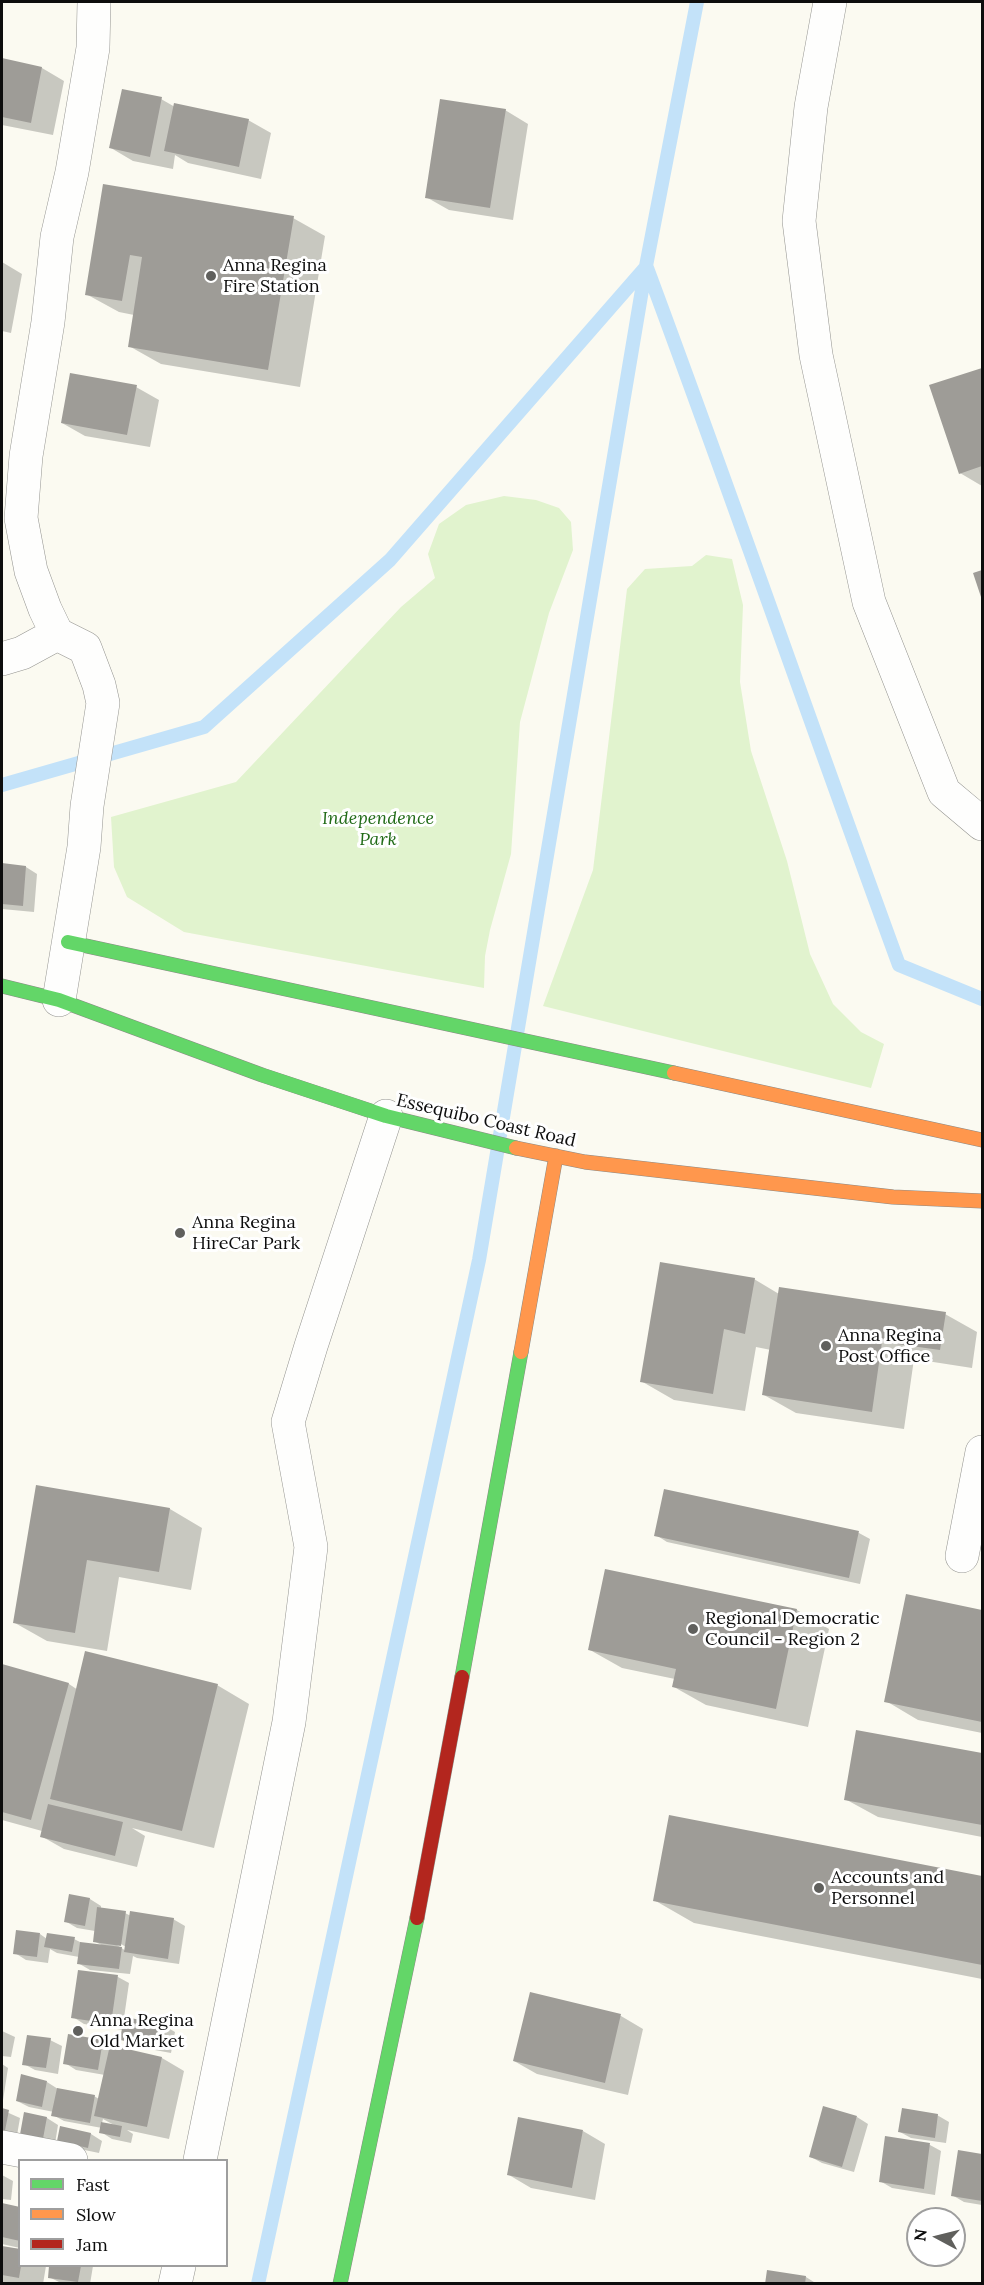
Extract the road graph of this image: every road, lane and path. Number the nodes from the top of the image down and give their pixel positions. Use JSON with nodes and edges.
{"nodes":[{"id":1,"x":94,"y":2,"type":"edge"},
{"id":2,"x":830,"y":2,"type":"edge"},
{"id":3,"x":57,"y":634,"type":"junction"},
{"id":4,"x":2,"y":659,"type":"edge"},
{"id":5,"x":982,"y":824,"type":"edge"},
{"id":6,"x":68,"y":942,"type":"junction"},
{"id":7,"x":2,"y":986,"type":"edge"},
{"id":8,"x":59,"y":1000,"type":"junction"},
{"id":9,"x":386,"y":1116,"type":"junction"},
{"id":10,"x":982,"y":1140,"type":"edge"},
{"id":11,"x":556,"y":1156,"type":"junction"},
{"id":12,"x":982,"y":1201,"type":"edge"},
{"id":13,"x":982,"y":1452,"type":"edge"},
{"id":14,"x":962,"y":1556,"type":"dead end"},
{"id":15,"x":2,"y":2147,"type":"edge"},
{"id":16,"x":66,"y":2159,"type":"edge"},
{"id":17,"x":200,"y":2159,"type":"edge"},
{"id":18,"x":179,"y":2267,"type":"edge"},
{"id":19,"x":175,"y":2283,"type":"edge"},
{"id":20,"x":340,"y":2283,"type":"edge"}],
"edges":[{"from":1,"to":3,"type":"street"},
{"from":2,"to":5,"type":"street"},
{"from":3,"to":4,"type":"street"},
{"from":3,"to":6,"type":"street"},
{"from":6,"to":8,"type":"street"},
{"from":6,"to":10,"type":"street"},
{"from":7,"to":8,"type":"street","name":"Essequibo Coast Road"},
{"from":8,"to":9,"type":"street","name":"Essequibo Coast Road"},
{"from":9,"to":11,"type":"street","name":"Essequibo Coast Road"},
{"from":9,"to":17,"type":"street"},
{"from":11,"to":12,"type":"street","name":"Essequibo Coast Road"},
{"from":11,"to":20,"type":"street"},
{"from":13,"to":14,"type":"street"},
{"from":15,"to":16,"type":"street"},
{"from":18,"to":19,"type":"street"}]}
